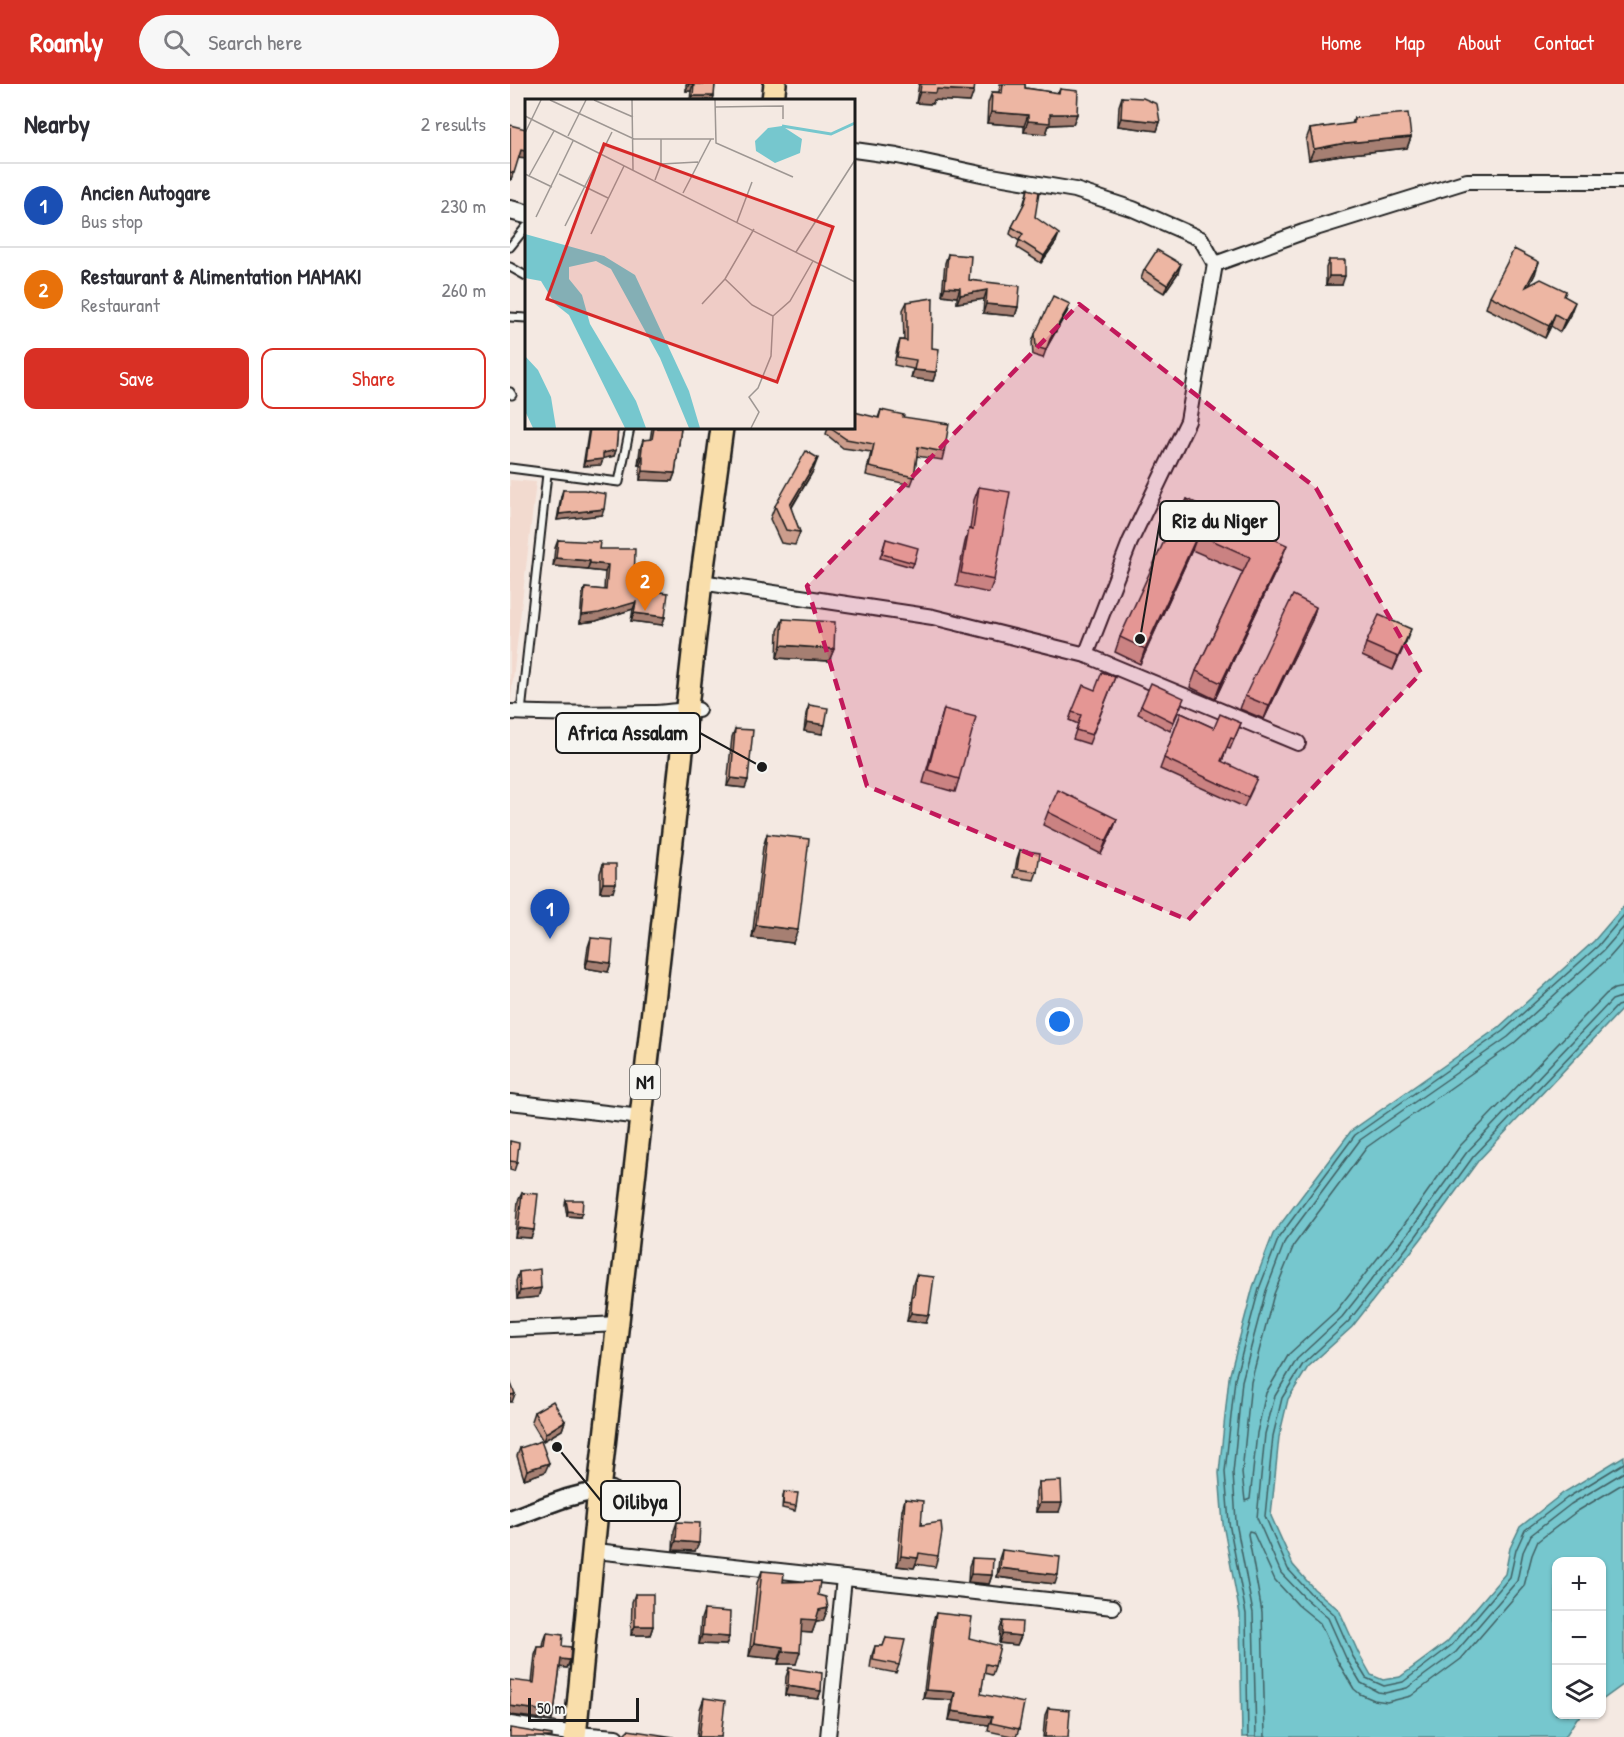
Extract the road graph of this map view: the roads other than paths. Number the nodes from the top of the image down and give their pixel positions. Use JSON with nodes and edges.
{"nodes":[{"id":1,"x":762,"y":84,"type":"edge"},
{"id":2,"x":775,"y":84,"type":"edge"},
{"id":3,"x":761,"y":99,"type":"edge"},
{"id":4,"x":773,"y":99,"type":"edge"},
{"id":5,"x":855,"y":150,"type":"edge"},
{"id":6,"x":1624,"y":181,"type":"edge"},
{"id":7,"x":510,"y":210,"type":"edge"},
{"id":8,"x":525,"y":214,"type":"edge"},
{"id":9,"x":525,"y":228,"type":"edge"},
{"id":10,"x":510,"y":247,"type":"edge"},
{"id":11,"x":1215,"y":264,"type":"junction"},
{"id":12,"x":510,"y":267,"type":"edge"},
{"id":13,"x":525,"y":275,"type":"edge"},
{"id":14,"x":510,"y":316,"type":"edge"},
{"id":15,"x":525,"y":318,"type":"edge"},
{"id":16,"x":630,"y":429,"type":"edge"},
{"id":17,"x":722,"y":429,"type":"edge"},
{"id":18,"x":734,"y":429,"type":"edge"},
{"id":19,"x":510,"y":468,"type":"edge"},
{"id":20,"x":547,"y":474,"type":"junction"},
{"id":21,"x":707,"y":582,"type":"junction"},
{"id":22,"x":1086,"y":655,"type":"junction"},
{"id":23,"x":693,"y":710,"type":"junction"},
{"id":24,"x":516,"y":712,"type":"edge"},
{"id":25,"x":1298,"y":743,"type":"dead end"},
{"id":26,"x":510,"y":1102,"type":"edge"},
{"id":27,"x":641,"y":1117,"type":"junction"},
{"id":28,"x":619,"y":1324,"type":"junction"},
{"id":29,"x":510,"y":1329,"type":"edge"},
{"id":30,"x":605,"y":1490,"type":"junction"},
{"id":31,"x":510,"y":1520,"type":"edge"},
{"id":32,"x":605,"y":1552,"type":"junction"},
{"id":33,"x":844,"y":1578,"type":"junction"},
{"id":34,"x":1113,"y":1607,"type":"dead end"},
{"id":35,"x":510,"y":1724,"type":"edge"},
{"id":36,"x":581,"y":1736,"type":"edge"},
{"id":37,"x":616,"y":1737,"type":"edge"},
{"id":38,"x":828,"y":1737,"type":"edge"}],
"edges":[{"from":1,"to":3,"type":"main road"},
{"from":2,"to":4,"type":"main road"},
{"from":5,"to":11,"type":"street"},
{"from":6,"to":11,"type":"street"},
{"from":7,"to":8,"type":"main road"},
{"from":9,"to":10,"type":"lane"},
{"from":11,"to":22,"type":"street"},
{"from":12,"to":13,"type":"lane"},
{"from":14,"to":15,"type":"lane"},
{"from":16,"to":20,"type":"lane"},
{"from":17,"to":21,"type":"main road","number":"N1"},
{"from":18,"to":21,"type":"main road","number":"N1"},
{"from":19,"to":20,"type":"lane"},
{"from":20,"to":24,"type":"lane"},
{"from":21,"to":22,"type":"street"},
{"from":21,"to":23,"type":"main road","number":"N1"},
{"from":22,"to":25,"type":"street"},
{"from":23,"to":24,"type":"street"},
{"from":23,"to":27,"type":"main road","number":"N1"},
{"from":23,"to":30,"type":"main road","number":"N1"},
{"from":26,"to":27,"type":"street"},
{"from":27,"to":28,"type":"main road","number":"N1"},
{"from":28,"to":29,"type":"street"},
{"from":28,"to":30,"type":"main road","number":"N1"},
{"from":30,"to":31,"type":"street"},
{"from":30,"to":32,"type":"main road","number":"N1"},
{"from":30,"to":36,"type":"main road","number":"N1"},
{"from":32,"to":33,"type":"street"},
{"from":32,"to":36,"type":"main road","number":"N1"},
{"from":33,"to":34,"type":"street"},
{"from":33,"to":38,"type":"street"},
{"from":35,"to":36,"type":"street"},
{"from":36,"to":37,"type":"street"}]}
